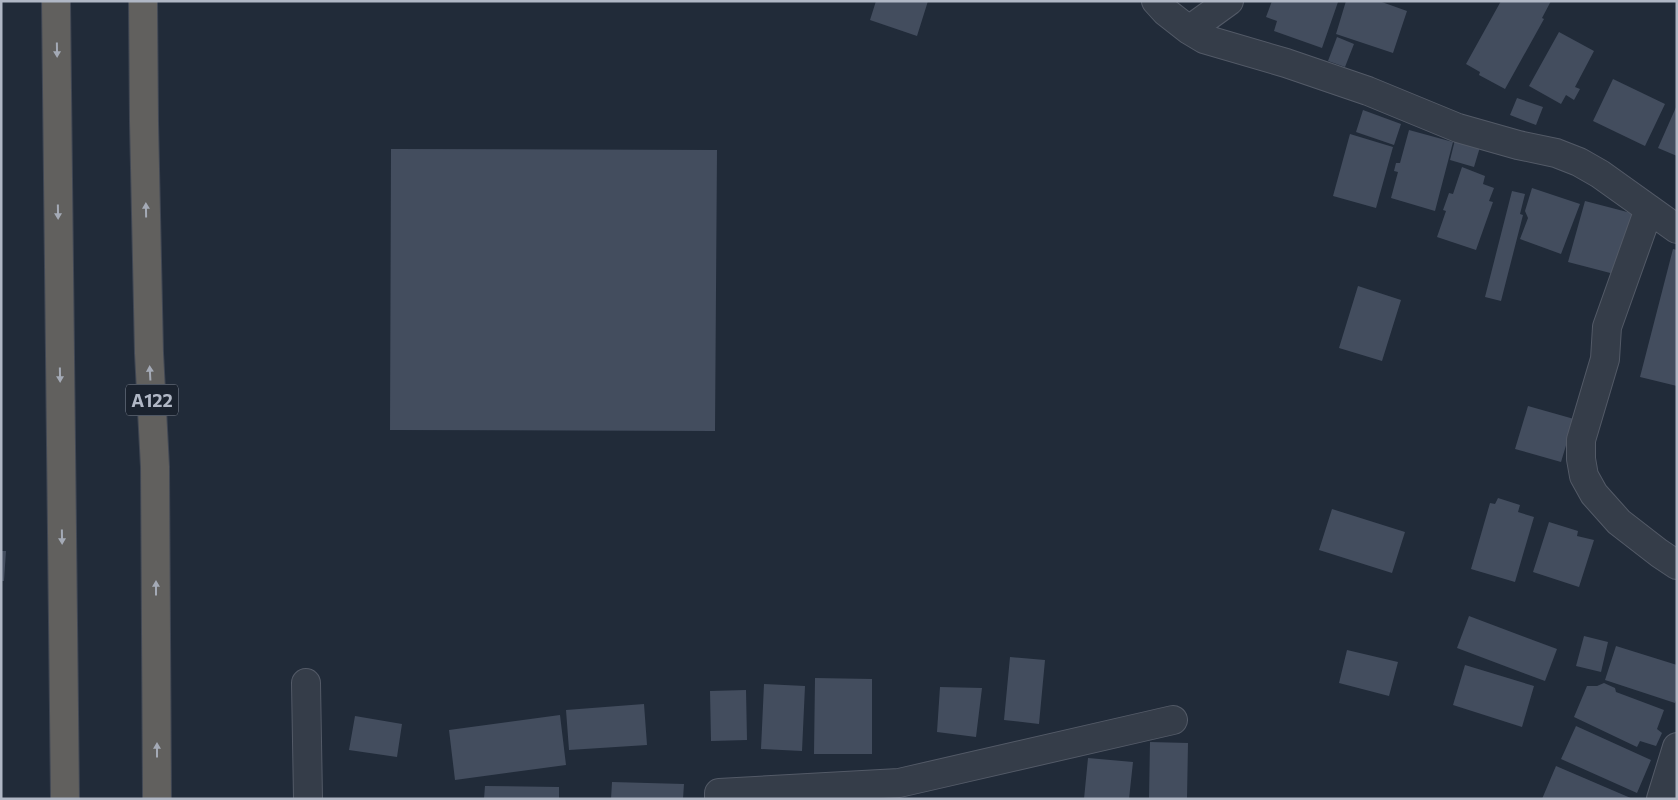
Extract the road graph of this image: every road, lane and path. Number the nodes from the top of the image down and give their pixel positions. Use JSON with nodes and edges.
{"nodes":[{"id":1,"x":56,"y":1,"type":"edge"},
{"id":2,"x":143,"y":1,"type":"edge"},
{"id":3,"x":1156,"y":1,"type":"edge"},
{"id":4,"x":1228,"y":1,"type":"edge"},
{"id":5,"x":1189,"y":30,"type":"junction"},
{"id":6,"x":1649,"y":209,"type":"junction"},
{"id":7,"x":1677,"y":229,"type":"edge"},
{"id":8,"x":1677,"y":565,"type":"edge"},
{"id":9,"x":306,"y":682,"type":"dead end"},
{"id":10,"x":1173,"y":720,"type":"dead end"},
{"id":11,"x":1677,"y":747,"type":"edge"},
{"id":12,"x":65,"y":799,"type":"edge"},
{"id":13,"x":157,"y":799,"type":"edge"},
{"id":14,"x":308,"y":799,"type":"edge"},
{"id":15,"x":719,"y":799,"type":"edge"},
{"id":16,"x":1661,"y":799,"type":"edge"}],
"edges":[{"from":1,"to":12,"type":"highway","one_way":true},
{"from":13,"to":2,"type":"highway","number":"A122","one_way":true},
{"from":3,"to":5,"type":"street"},
{"from":4,"to":5,"type":"street"},
{"from":5,"to":6,"type":"street"},
{"from":6,"to":7,"type":"street"},
{"from":6,"to":8,"type":"street"},
{"from":9,"to":14,"type":"street"},
{"from":10,"to":15,"type":"street"},
{"from":11,"to":16,"type":"street"}]}
